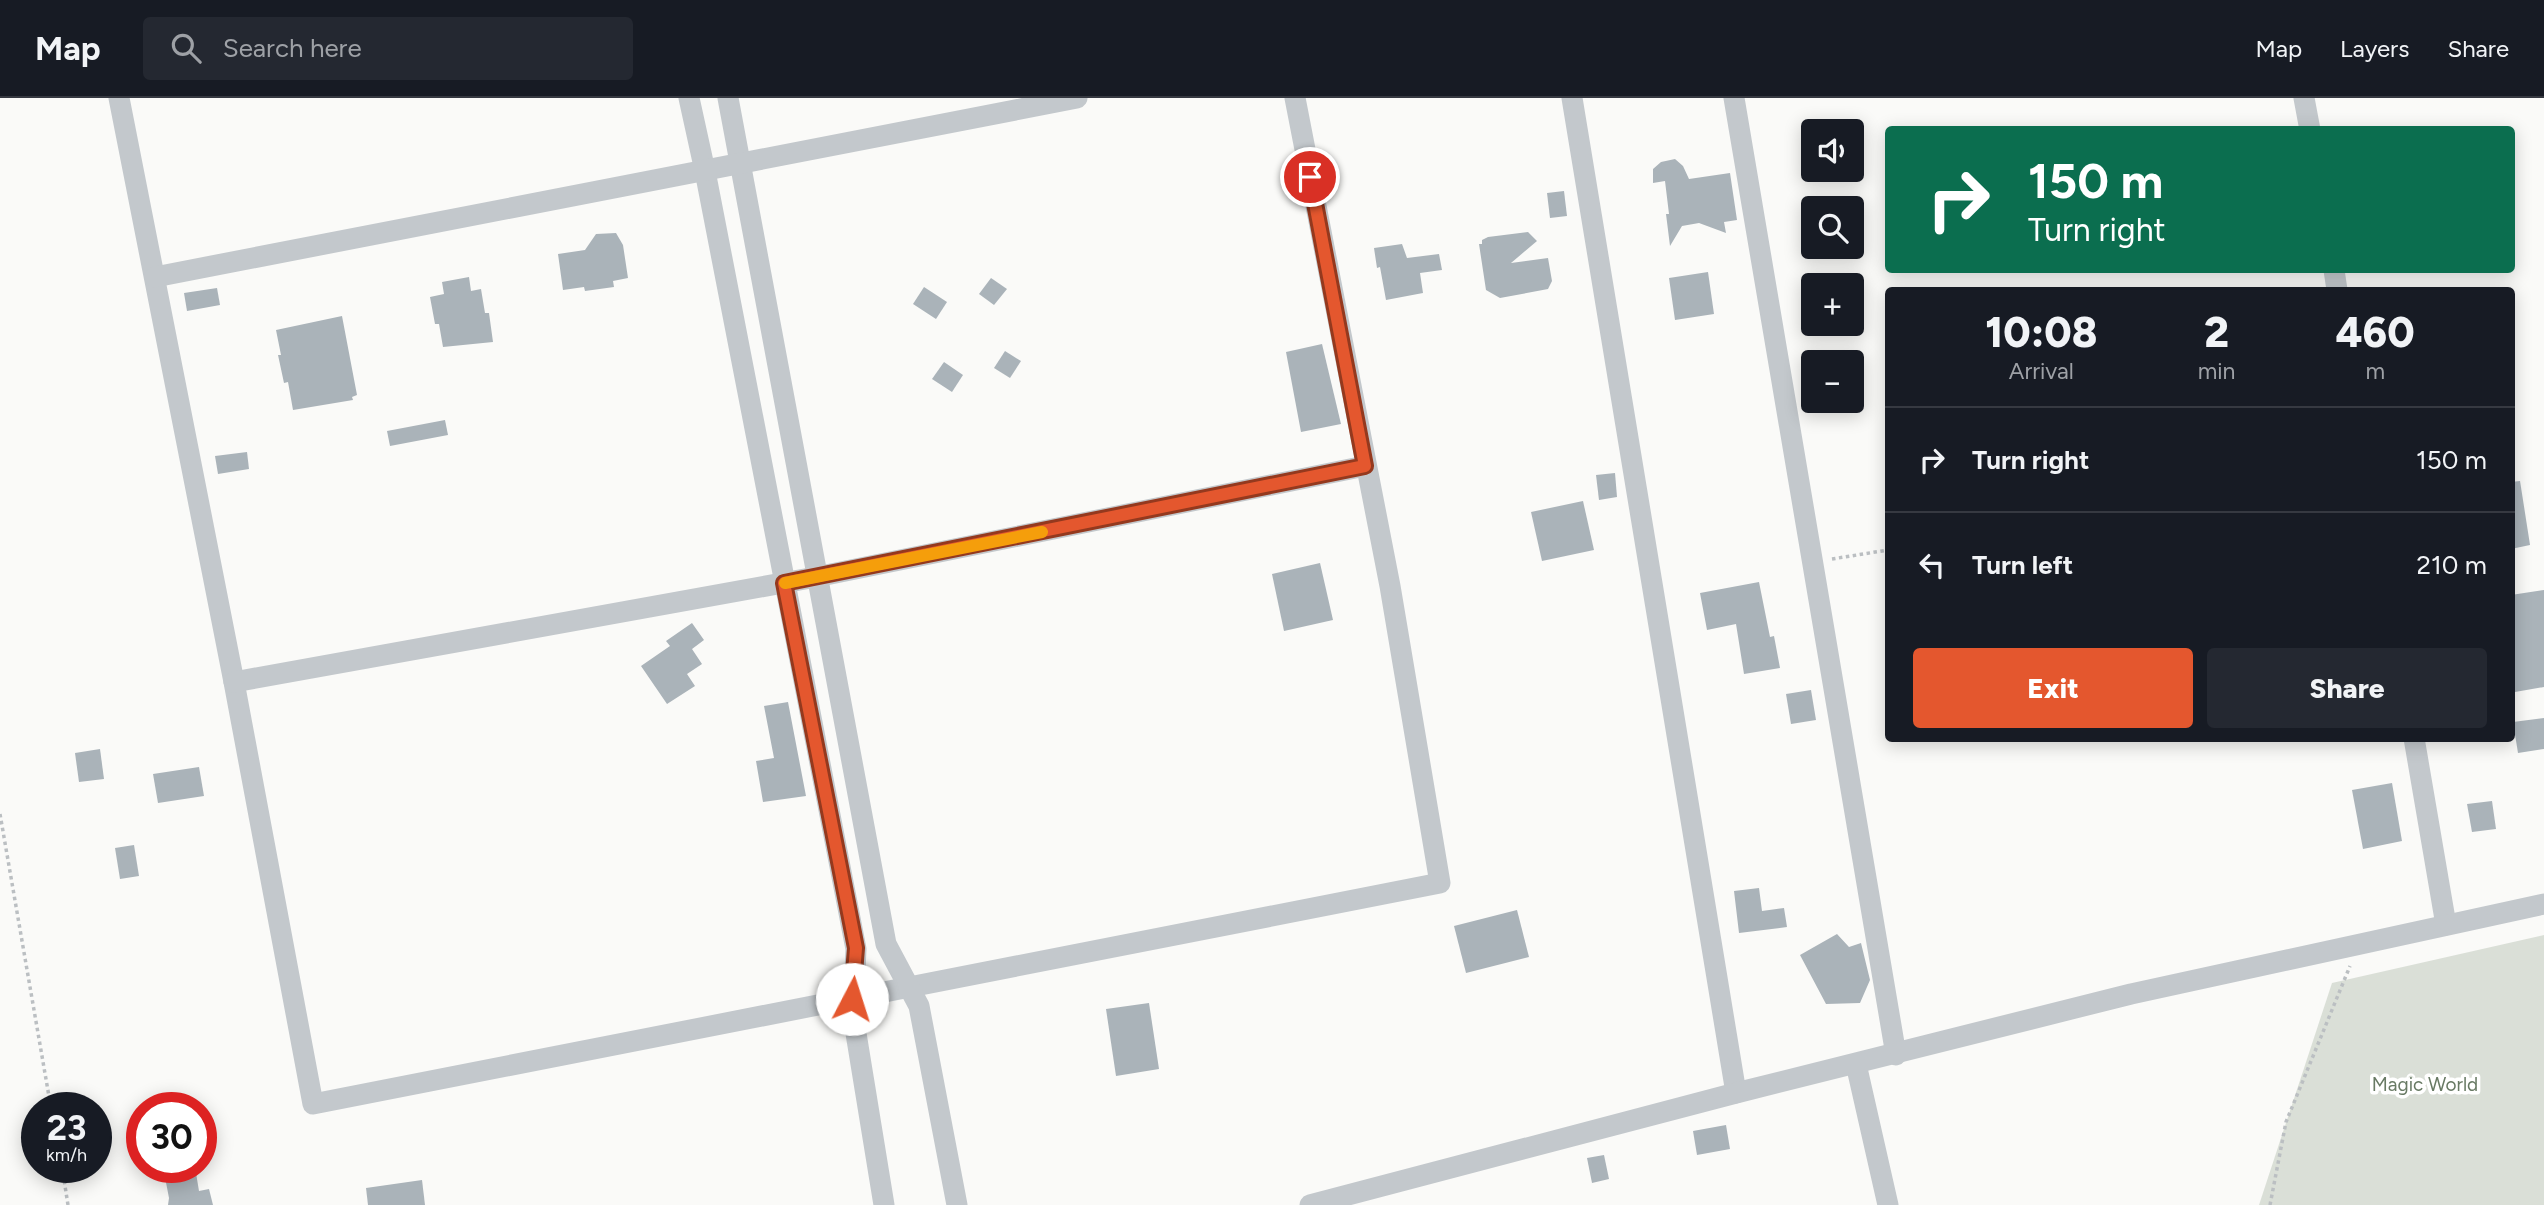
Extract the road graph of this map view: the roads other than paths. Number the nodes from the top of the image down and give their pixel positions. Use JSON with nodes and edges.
{"nodes":[{"id":1,"x":119,"y":98,"type":"edge"},
{"id":2,"x":689,"y":98,"type":"edge"},
{"id":3,"x":728,"y":98,"type":"edge"},
{"id":4,"x":1077,"y":98,"type":"edge"},
{"id":5,"x":1294,"y":98,"type":"edge"},
{"id":6,"x":1572,"y":98,"type":"edge"},
{"id":7,"x":1734,"y":98,"type":"edge"},
{"id":8,"x":2304,"y":98,"type":"edge"},
{"id":9,"x":2309,"y":126,"type":"edge"},
{"id":10,"x":740,"y":165,"type":"junction"},
{"id":11,"x":705,"y":171,"type":"junction"},
{"id":12,"x":155,"y":277,"type":"junction"},
{"id":13,"x":1365,"y":466,"type":"junction"},
{"id":14,"x":817,"y":578,"type":"junction"},
{"id":15,"x":784,"y":583,"type":"junction"},
{"id":16,"x":234,"y":682,"type":"junction"},
{"id":17,"x":2415,"y":742,"type":"edge"},
{"id":18,"x":2544,"y":904,"type":"edge"},
{"id":19,"x":2446,"y":925,"type":"junction"},
{"id":20,"x":912,"y":989,"type":"junction"},
{"id":21,"x":852,"y":999,"type":"junction"},
{"id":22,"x":1896,"y":1055,"type":"junction"},
{"id":23,"x":1856,"y":1064,"type":"junction"},
{"id":24,"x":1737,"y":1093,"type":"junction"},
{"id":25,"x":1324,"y":1203,"type":"edge"},
{"id":26,"x":884,"y":1205,"type":"edge"},
{"id":27,"x":957,"y":1205,"type":"edge"},
{"id":28,"x":1888,"y":1205,"type":"edge"}],
"edges":[{"from":1,"to":12,"type":"street"},
{"from":2,"to":11,"type":"street"},
{"from":3,"to":10,"type":"street"},
{"from":4,"to":10,"type":"street"},
{"from":5,"to":13,"type":"street"},
{"from":6,"to":24,"type":"street"},
{"from":7,"to":22,"type":"street"},
{"from":8,"to":9,"type":"street"},
{"from":10,"to":11,"type":"street"},
{"from":10,"to":14,"type":"street"},
{"from":11,"to":12,"type":"street"},
{"from":11,"to":15,"type":"street"},
{"from":12,"to":16,"type":"street"},
{"from":13,"to":14,"type":"street"},
{"from":13,"to":20,"type":"street"},
{"from":14,"to":15,"type":"street"},
{"from":14,"to":20,"type":"street"},
{"from":15,"to":16,"type":"street"},
{"from":15,"to":21,"type":"street"},
{"from":16,"to":21,"type":"street"},
{"from":17,"to":19,"type":"street"},
{"from":18,"to":19,"type":"street"},
{"from":19,"to":22,"type":"street"},
{"from":20,"to":21,"type":"street"},
{"from":20,"to":27,"type":"street"},
{"from":21,"to":26,"type":"street"},
{"from":22,"to":23,"type":"street"},
{"from":23,"to":24,"type":"street"},
{"from":23,"to":28,"type":"street"},
{"from":24,"to":25,"type":"street"}]}
